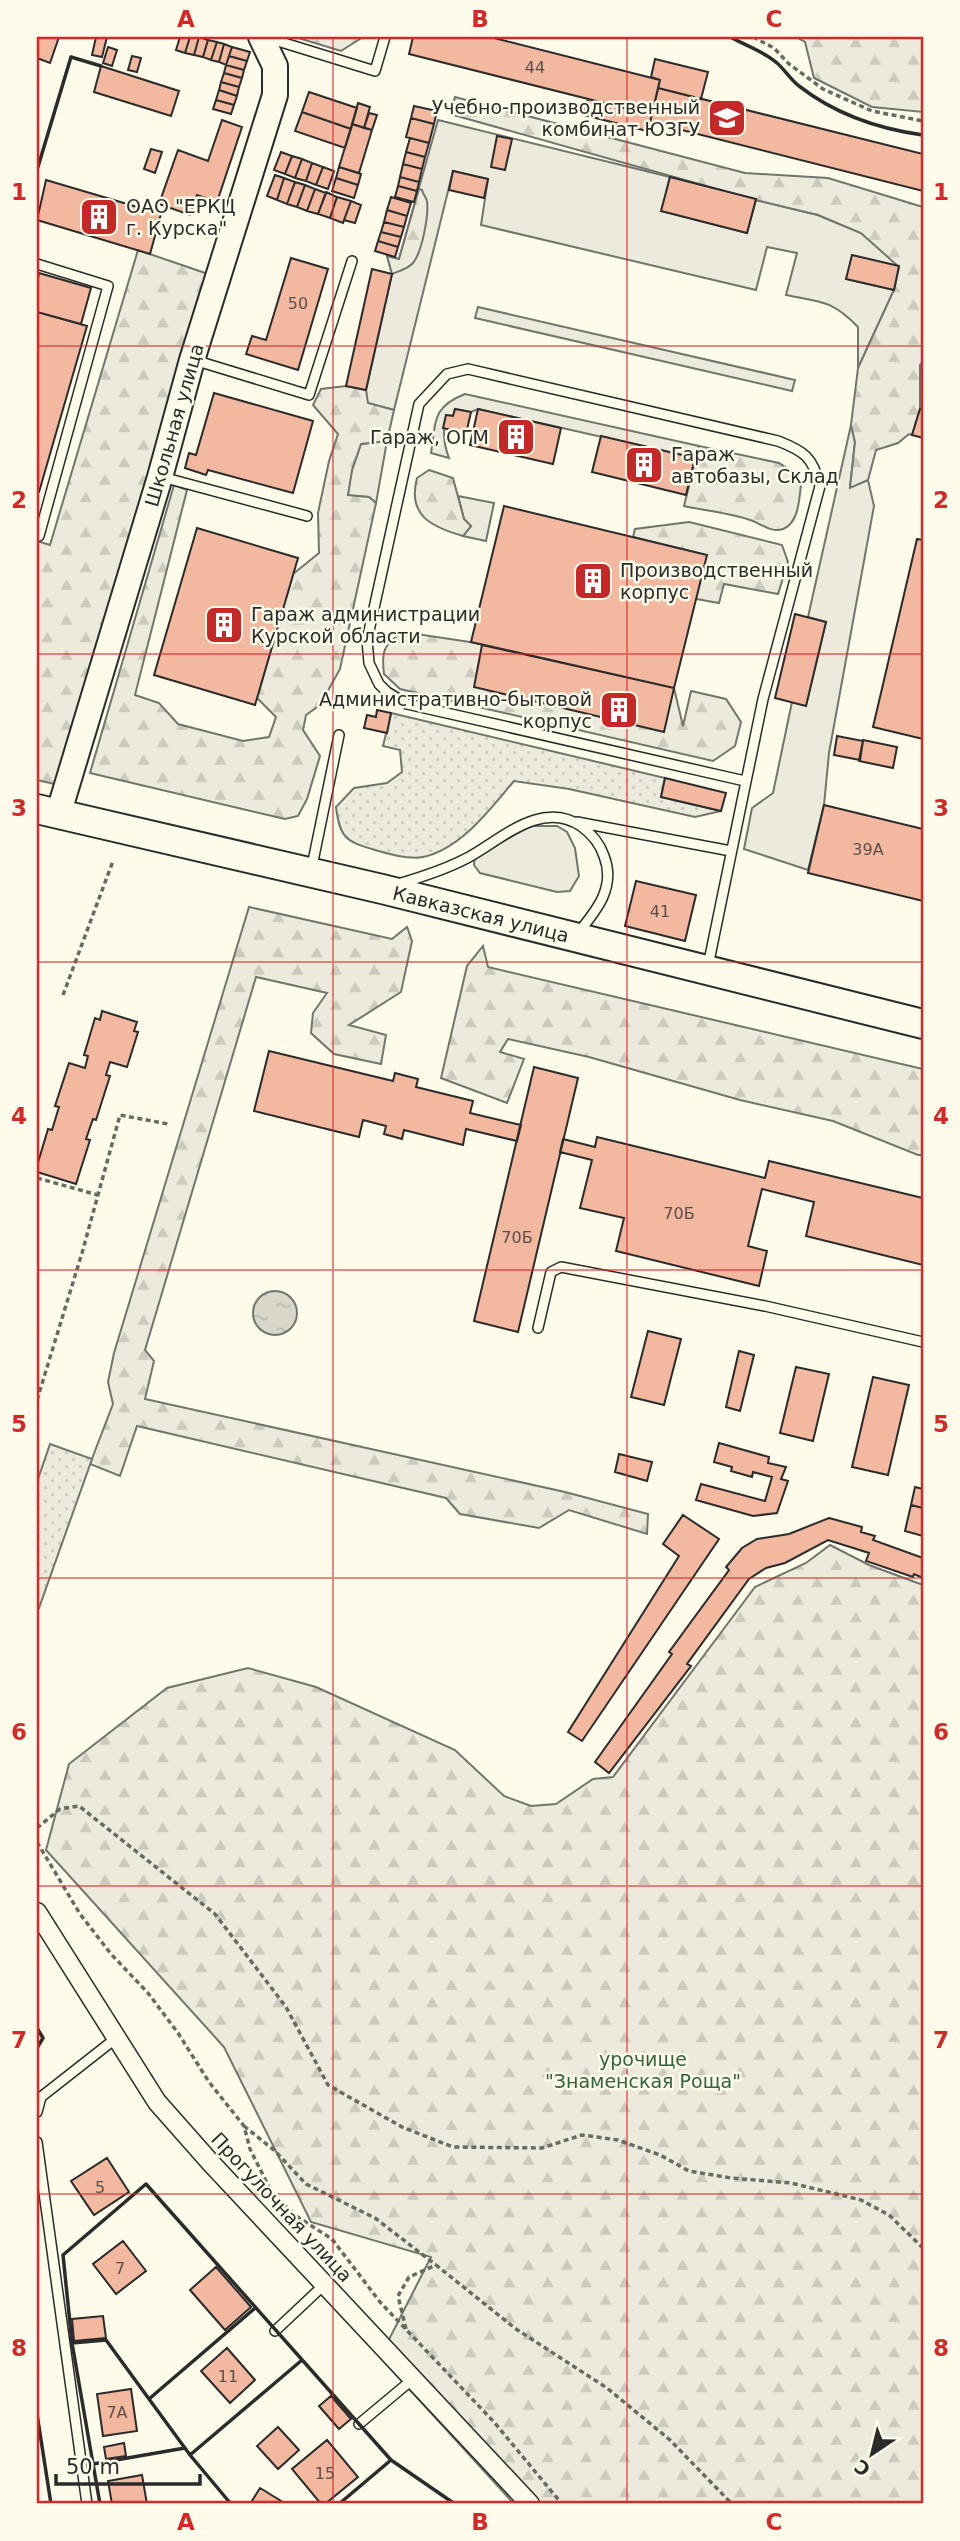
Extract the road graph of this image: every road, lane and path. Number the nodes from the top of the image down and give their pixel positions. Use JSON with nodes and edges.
{"nodes":[{"id":1,"x":262,"y":37,"type":"edge"},
{"id":2,"x":385,"y":37,"type":"edge"},
{"id":3,"x":753,"y":37,"type":"edge"},
{"id":4,"x":923,"y":121,"type":"edge"},
{"id":5,"x":352,"y":261,"type":"dead end"},
{"id":6,"x":37,"y":264,"type":"edge"},
{"id":7,"x":192,"y":360,"type":"junction"},
{"id":8,"x":160,"y":477,"type":"junction"},
{"id":9,"x":307,"y":516,"type":"dead end"},
{"id":10,"x":39,"y":536,"type":"dead end"},
{"id":11,"x":339,"y":735,"type":"dead end"},
{"id":12,"x":745,"y":781,"type":"junction"},
{"id":13,"x":47,"y":812,"type":"edge"},
{"id":14,"x":568,"y":820,"type":"junction"},
{"id":15,"x":731,"y":851,"type":"junction"},
{"id":16,"x":113,"y":861,"type":"dead end"},
{"id":17,"x":310,"y":872,"type":"junction"},
{"id":18,"x":382,"y":889,"type":"junction"},
{"id":19,"x":574,"y":937,"type":"junction"},
{"id":20,"x":707,"y":971,"type":"junction"},
{"id":21,"x":63,"y":995,"type":"dead end"},
{"id":22,"x":923,"y":1024,"type":"edge"},
{"id":23,"x":168,"y":1125,"type":"dead end"},
{"id":24,"x":37,"y":1178,"type":"edge"},
{"id":25,"x":98,"y":1195,"type":"junction"},
{"id":26,"x":538,"y":1328,"type":"dead end"},
{"id":27,"x":923,"y":1342,"type":"edge"},
{"id":28,"x":37,"y":1401,"type":"edge"},
{"id":29,"x":37,"y":1828,"type":"edge"},
{"id":30,"x":37,"y":1842,"type":"edge"},
{"id":31,"x":37,"y":1912,"type":"edge"},
{"id":32,"x":115,"y":2039,"type":"junction"},
{"id":33,"x":37,"y":2112,"type":"edge"},
{"id":34,"x":244,"y":2126,"type":"junction"},
{"id":35,"x":37,"y":2142,"type":"edge"},
{"id":36,"x":923,"y":2248,"type":"edge"},
{"id":37,"x":436,"y":2265,"type":"junction"},
{"id":38,"x":325,"y":2284,"type":"junction"},
{"id":39,"x":407,"y":2330,"type":"junction"},
{"id":40,"x":275,"y":2331,"type":"dead end"},
{"id":41,"x":413,"y":2379,"type":"junction"},
{"id":42,"x":359,"y":2424,"type":"dead end"},
{"id":43,"x":525,"y":2502,"type":"edge"},
{"id":44,"x":87,"y":2504,"type":"edge"},
{"id":45,"x":562,"y":2504,"type":"edge"},
{"id":46,"x":732,"y":2504,"type":"edge"}],
"edges":[{"from":1,"to":2,"type":"lane"},
{"from":1,"to":7,"type":"street","name":"Школьная улица"},
{"from":3,"to":4,"type":"path"},
{"from":5,"to":7,"type":"lane"},
{"from":6,"to":10,"type":"lane"},
{"from":7,"to":8,"type":"street","name":"Школьная улица"},
{"from":8,"to":9,"type":"lane"},
{"from":8,"to":13,"type":"street","name":"Школьная улица"},
{"from":11,"to":17,"type":"lane"},
{"from":12,"to":12,"type":"lane"},
{"from":12,"to":15,"type":"lane"},
{"from":13,"to":17,"type":"main road","name":"Кавказская улица"},
{"from":14,"to":15,"type":"lane"},
{"from":14,"to":18,"type":"lane"},
{"from":14,"to":19,"type":"lane"},
{"from":15,"to":20,"type":"lane"},
{"from":16,"to":21,"type":"path"},
{"from":17,"to":18,"type":"main road","name":"Кавказская улица"},
{"from":18,"to":19,"type":"main road","name":"Кавказская улица"},
{"from":19,"to":20,"type":"main road","name":"Кавказская улица"},
{"from":20,"to":22,"type":"main road","name":"Кавказская улица"},
{"from":23,"to":25,"type":"path"},
{"from":24,"to":25,"type":"path"},
{"from":25,"to":28,"type":"path"},
{"from":26,"to":27,"type":"lane"},
{"from":29,"to":36,"type":"path"},
{"from":30,"to":34,"type":"path"},
{"from":31,"to":32,"type":"street","name":"Прогулочная улица"},
{"from":32,"to":33,"type":"lane"},
{"from":32,"to":38,"type":"street","name":"Прогулочная улица"},
{"from":34,"to":37,"type":"path"},
{"from":34,"to":39,"type":"path"},
{"from":35,"to":44,"type":"lane"},
{"from":37,"to":39,"type":"path"},
{"from":37,"to":46,"type":"path"},
{"from":38,"to":40,"type":"lane"},
{"from":38,"to":41,"type":"street","name":"Прогулочная улица"},
{"from":39,"to":45,"type":"path"},
{"from":41,"to":42,"type":"lane"},
{"from":41,"to":43,"type":"street","name":"Прогулочная улица"}]}
